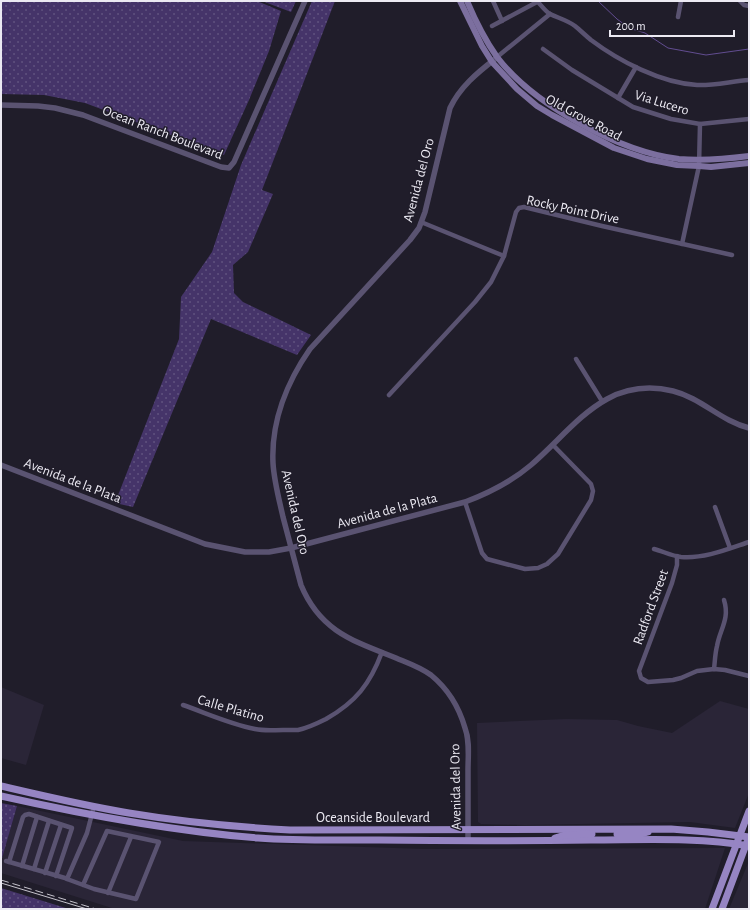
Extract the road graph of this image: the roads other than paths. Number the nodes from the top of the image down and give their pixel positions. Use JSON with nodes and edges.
{"nodes":[{"id":1,"x":305,"y":1,"type":"edge"},
{"id":2,"x":460,"y":1,"type":"edge"},
{"id":3,"x":467,"y":1,"type":"edge"},
{"id":4,"x":493,"y":1,"type":"edge"},
{"id":5,"x":537,"y":1,"type":"edge"},
{"id":6,"x":681,"y":1,"type":"edge"},
{"id":7,"x":740,"y":1,"type":"edge"},
{"id":8,"x":749,"y":6,"type":"edge"},
{"id":9,"x":550,"y":14,"type":"junction"},
{"id":10,"x":678,"y":17,"type":"dead end"},
{"id":11,"x":502,"y":21,"type":"junction"},
{"id":12,"x":492,"y":26,"type":"dead end"},
{"id":13,"x":542,"y":49,"type":"dead end"},
{"id":14,"x":497,"y":57,"type":"junction"},
{"id":15,"x":492,"y":62,"type":"junction"},
{"id":16,"x":636,"y":67,"type":"junction"},
{"id":17,"x":749,"y":80,"type":"edge"},
{"id":18,"x":618,"y":98,"type":"junction"},
{"id":19,"x":1,"y":105,"type":"edge"},
{"id":20,"x":749,"y":119,"type":"edge"},
{"id":21,"x":700,"y":124,"type":"junction"},
{"id":22,"x":749,"y":156,"type":"edge"},
{"id":23,"x":700,"y":163,"type":"junction"},
{"id":24,"x":749,"y":163,"type":"edge"},
{"id":25,"x":421,"y":222,"type":"junction"},
{"id":26,"x":682,"y":244,"type":"junction"},
{"id":27,"x":732,"y":255,"type":"dead end"},
{"id":28,"x":504,"y":256,"type":"junction"},
{"id":29,"x":576,"y":359,"type":"dead end"},
{"id":30,"x":389,"y":396,"type":"dead end"},
{"id":31,"x":602,"y":402,"type":"junction"},
{"id":32,"x":749,"y":428,"type":"edge"},
{"id":33,"x":553,"y":445,"type":"junction"},
{"id":34,"x":1,"y":465,"type":"edge"},
{"id":35,"x":465,"y":502,"type":"junction"},
{"id":36,"x":715,"y":507,"type":"dead end"},
{"id":37,"x":749,"y":542,"type":"edge"},
{"id":38,"x":291,"y":548,"type":"junction"},
{"id":39,"x":730,"y":548,"type":"junction"},
{"id":40,"x":654,"y":549,"type":"dead end"},
{"id":41,"x":677,"y":556,"type":"junction"},
{"id":42,"x":724,"y":600,"type":"dead end"},
{"id":43,"x":382,"y":652,"type":"junction"},
{"id":44,"x":714,"y":669,"type":"junction"},
{"id":45,"x":749,"y":676,"type":"edge"},
{"id":46,"x":183,"y":705,"type":"dead end"},
{"id":47,"x":1,"y":786,"type":"edge"},
{"id":48,"x":1,"y":796,"type":"edge"},
{"id":49,"x":94,"y":806,"type":"junction"},
{"id":50,"x":749,"y":812,"type":"edge"},
{"id":51,"x":92,"y":815,"type":"junction"},
{"id":52,"x":38,"y":817,"type":"junction"},
{"id":53,"x":49,"y":821,"type":"junction"},
{"id":54,"x":61,"y":825,"type":"junction"},
{"id":55,"x":652,"y":829,"type":"junction"},
{"id":56,"x":468,"y":830,"type":"junction"},
{"id":57,"x":601,"y":830,"type":"junction"},
{"id":58,"x":740,"y":835,"type":"junction"},
{"id":59,"x":131,"y":837,"type":"junction"},
{"id":60,"x":749,"y":837,"type":"edge"},
{"id":61,"x":468,"y":840,"type":"junction"},
{"id":62,"x":547,"y":840,"type":"junction"},
{"id":63,"x":600,"y":840,"type":"junction"},
{"id":64,"x":737,"y":844,"type":"junction"},
{"id":65,"x":747,"y":846,"type":"edge"},
{"id":66,"x":22,"y":866,"type":"junction"},
{"id":67,"x":34,"y":869,"type":"junction"},
{"id":68,"x":45,"y":873,"type":"junction"},
{"id":69,"x":56,"y":876,"type":"junction"},
{"id":70,"x":67,"y":879,"type":"junction"},
{"id":71,"x":83,"y":885,"type":"junction"},
{"id":72,"x":108,"y":893,"type":"junction"},
{"id":73,"x":712,"y":909,"type":"edge"},
{"id":74,"x":722,"y":909,"type":"edge"}],
"edges":[{"from":1,"to":19,"type":"street","name":"Ocean Ranch Boulevard"},
{"from":2,"to":15,"type":"main road","name":"Old Grove Road"},
{"from":3,"to":14,"type":"main road","name":"Old Grove Road"},
{"from":4,"to":11,"type":"street"},
{"from":5,"to":9,"type":"street"},
{"from":5,"to":11,"type":"street"},
{"from":6,"to":10,"type":"street"},
{"from":7,"to":8,"type":"street"},
{"from":9,"to":14,"type":"street"},
{"from":9,"to":16,"type":"street"},
{"from":11,"to":12,"type":"street"},
{"from":13,"to":18,"type":"street","name":"Via Lucero"},
{"from":14,"to":15,"type":"street","name":"Avenida del Oro"},
{"from":14,"to":23,"type":"main road","name":"Old Grove Road"},
{"from":15,"to":23,"type":"main road","name":"Old Grove Road"},
{"from":15,"to":25,"type":"street","name":"Avenida del Oro"},
{"from":16,"to":17,"type":"street"},
{"from":16,"to":18,"type":"street","name":"Via Lucero"},
{"from":18,"to":21,"type":"street","name":"Via Lucero"},
{"from":20,"to":21,"type":"street","name":"Via Lucero"},
{"from":21,"to":23,"type":"street"},
{"from":22,"to":23,"type":"main road","name":"Old Grove Road"},
{"from":23,"to":24,"type":"main road","name":"Old Grove Road"},
{"from":23,"to":26,"type":"street"},
{"from":25,"to":28,"type":"street"},
{"from":25,"to":38,"type":"street","name":"Avenida del Oro"},
{"from":26,"to":27,"type":"street","name":"Rocky Point Drive"},
{"from":26,"to":28,"type":"street","name":"Rocky Point Drive"},
{"from":28,"to":30,"type":"street","name":"Rocky Point Drive"},
{"from":29,"to":31,"type":"street"},
{"from":31,"to":32,"type":"street","name":"Avenida de la Plata"},
{"from":31,"to":33,"type":"street","name":"Avenida de la Plata"},
{"from":33,"to":35,"type":"street","name":"Avenida de la Plata"},
{"from":33,"to":35,"type":"street"},
{"from":34,"to":38,"type":"street","name":"Avenida de la Plata"},
{"from":35,"to":38,"type":"street","name":"Avenida de la Plata"},
{"from":36,"to":39,"type":"street"},
{"from":37,"to":39,"type":"street"},
{"from":38,"to":43,"type":"street","name":"Avenida del Oro"},
{"from":39,"to":41,"type":"street"},
{"from":40,"to":41,"type":"street"},
{"from":41,"to":44,"type":"street","name":"Radford Street"},
{"from":42,"to":44,"type":"street"},
{"from":43,"to":46,"type":"street","name":"Calle Platino"},
{"from":43,"to":56,"type":"street","name":"Avenida del Oro"},
{"from":44,"to":45,"type":"street"},
{"from":47,"to":49,"type":"main road","name":"Oceanside Boulevard"},
{"from":48,"to":51,"type":"main road","name":"Oceanside Boulevard"},
{"from":49,"to":51,"type":"street"},
{"from":49,"to":56,"type":"main road","name":"Oceanside Boulevard"},
{"from":50,"to":58,"type":"main road"},
{"from":51,"to":61,"type":"main road","name":"Oceanside Boulevard"},
{"from":51,"to":70,"type":"street"},
{"from":52,"to":53,"type":"street"},
{"from":52,"to":66,"type":"street"},
{"from":52,"to":66,"type":"street"},
{"from":53,"to":54,"type":"street"},
{"from":53,"to":67,"type":"street"},
{"from":54,"to":68,"type":"street"},
{"from":54,"to":69,"type":"street"},
{"from":55,"to":57,"type":"main road","name":"Oceanside Boulevard"},
{"from":55,"to":58,"type":"main road","name":"Oceanside Boulevard"},
{"from":55,"to":63,"type":"main road"},
{"from":56,"to":57,"type":"main road","name":"Oceanside Boulevard"},
{"from":56,"to":61,"type":"street","name":"Avenida del Oro"},
{"from":57,"to":62,"type":"main road"},
{"from":58,"to":60,"type":"main road","name":"Oceanside Boulevard"},
{"from":58,"to":64,"type":"main road"},
{"from":59,"to":71,"type":"street"},
{"from":59,"to":72,"type":"street"},
{"from":59,"to":72,"type":"street"},
{"from":60,"to":65,"type":"main road"},
{"from":61,"to":62,"type":"main road","name":"Oceanside Boulevard"},
{"from":62,"to":63,"type":"main road","name":"Oceanside Boulevard"},
{"from":63,"to":64,"type":"main road","name":"Oceanside Boulevard"},
{"from":64,"to":65,"type":"main road","name":"Oceanside Boulevard"},
{"from":64,"to":73,"type":"main road"},
{"from":65,"to":74,"type":"main road"},
{"from":66,"to":67,"type":"street"},
{"from":67,"to":68,"type":"street"},
{"from":68,"to":69,"type":"street"},
{"from":69,"to":70,"type":"street"},
{"from":70,"to":71,"type":"street"},
{"from":71,"to":72,"type":"street"}]}
